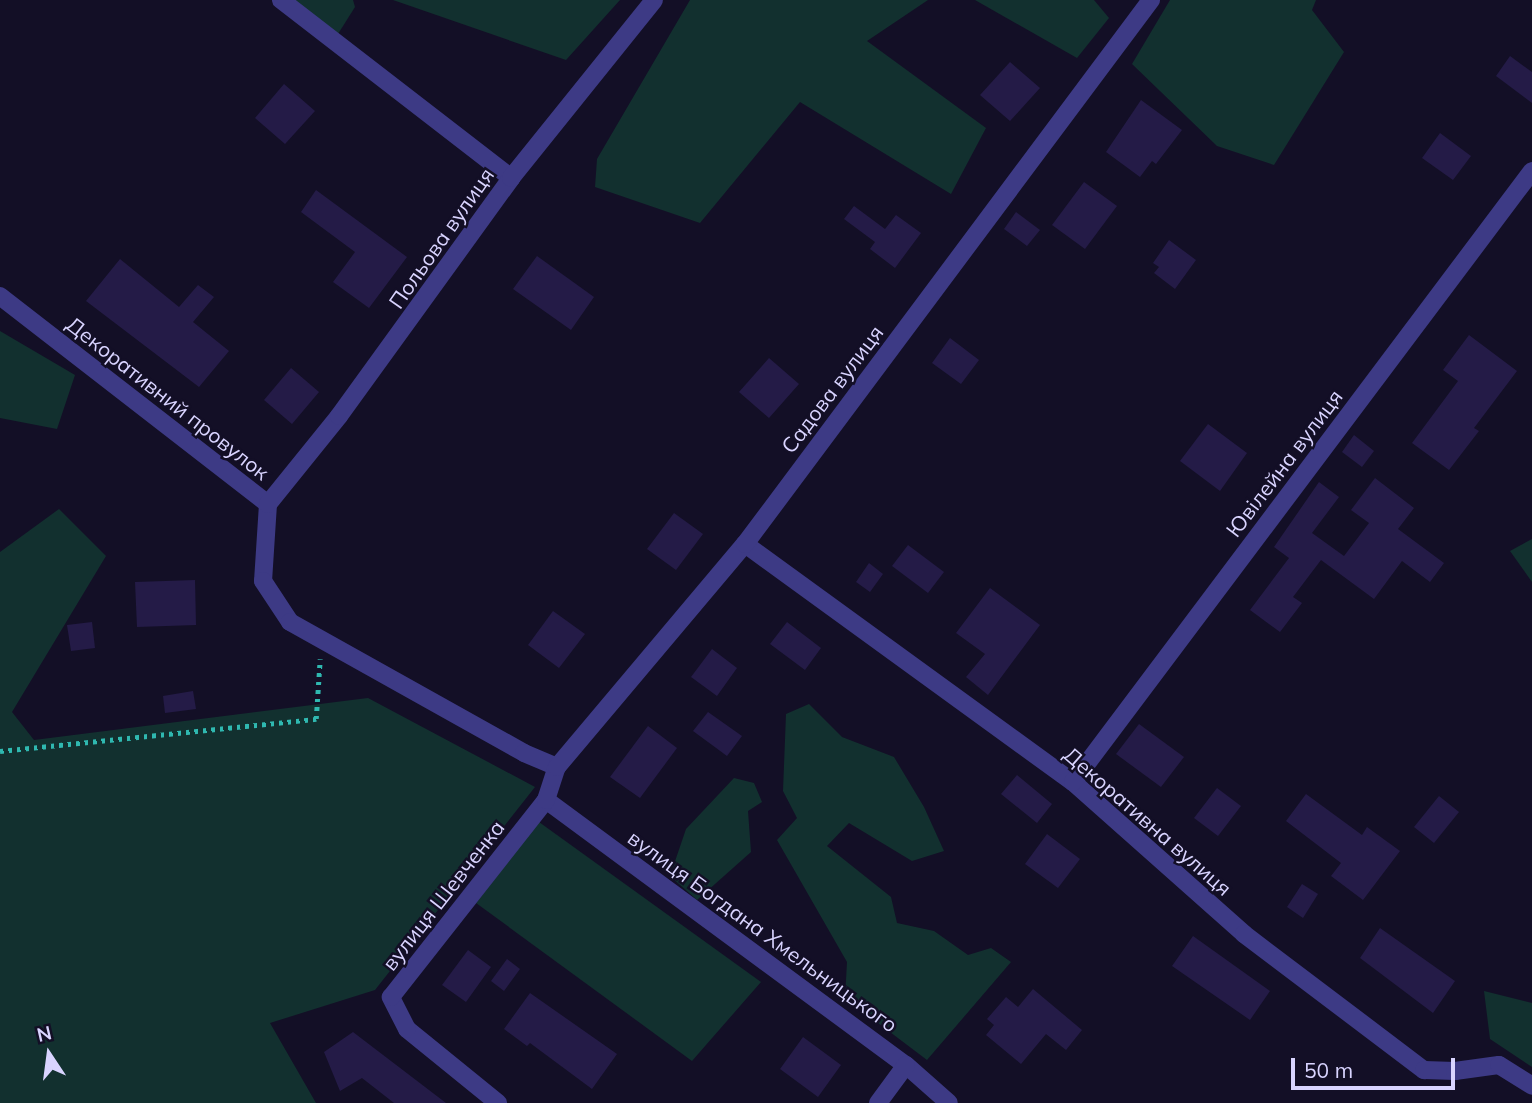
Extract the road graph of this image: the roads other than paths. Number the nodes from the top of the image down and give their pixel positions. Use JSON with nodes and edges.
{"nodes":[{"id":1,"x":281,"y":0,"type":"edge"},
{"id":2,"x":654,"y":0,"type":"edge"},
{"id":3,"x":1152,"y":0,"type":"edge"},
{"id":4,"x":1532,"y":171,"type":"edge"},
{"id":5,"x":511,"y":178,"type":"junction"},
{"id":6,"x":0,"y":296,"type":"edge"},
{"id":7,"x":268,"y":504,"type":"junction"},
{"id":8,"x":745,"y":544,"type":"junction"},
{"id":9,"x":557,"y":767,"type":"junction"},
{"id":10,"x":1073,"y":782,"type":"junction"},
{"id":11,"x":546,"y":800,"type":"junction"},
{"id":12,"x":906,"y":1065,"type":"junction"},
{"id":13,"x":1532,"y":1086,"type":"edge"},
{"id":14,"x":499,"y":1103,"type":"edge"},
{"id":15,"x":878,"y":1103,"type":"edge"},
{"id":16,"x":949,"y":1103,"type":"edge"}],
"edges":[{"from":1,"to":5,"type":"street"},
{"from":2,"to":5,"type":"street","name":"Польова вулиця"},
{"from":3,"to":8,"type":"street","name":"Садова вулиця"},
{"from":4,"to":10,"type":"street","name":"Ювілейна вулиця"},
{"from":5,"to":7,"type":"street","name":"Польова вулиця"},
{"from":6,"to":7,"type":"street","name":"Декоративний провулок"},
{"from":7,"to":9,"type":"street","name":"Декоративний провулок"},
{"from":8,"to":9,"type":"street","name":"Садова вулиця"},
{"from":8,"to":10,"type":"street","name":"Декоративна вулиця"},
{"from":9,"to":11,"type":"street","name":"Садова вулиця"},
{"from":10,"to":13,"type":"street","name":"Декоративна вулиця"},
{"from":11,"to":12,"type":"street","name":"вулиця Богдана Хмельницького"},
{"from":11,"to":14,"type":"street","name":"вулиця Шевченка"},
{"from":12,"to":15,"type":"street"},
{"from":12,"to":16,"type":"street","name":"вулиця Богдана Хмельницького"}]}
